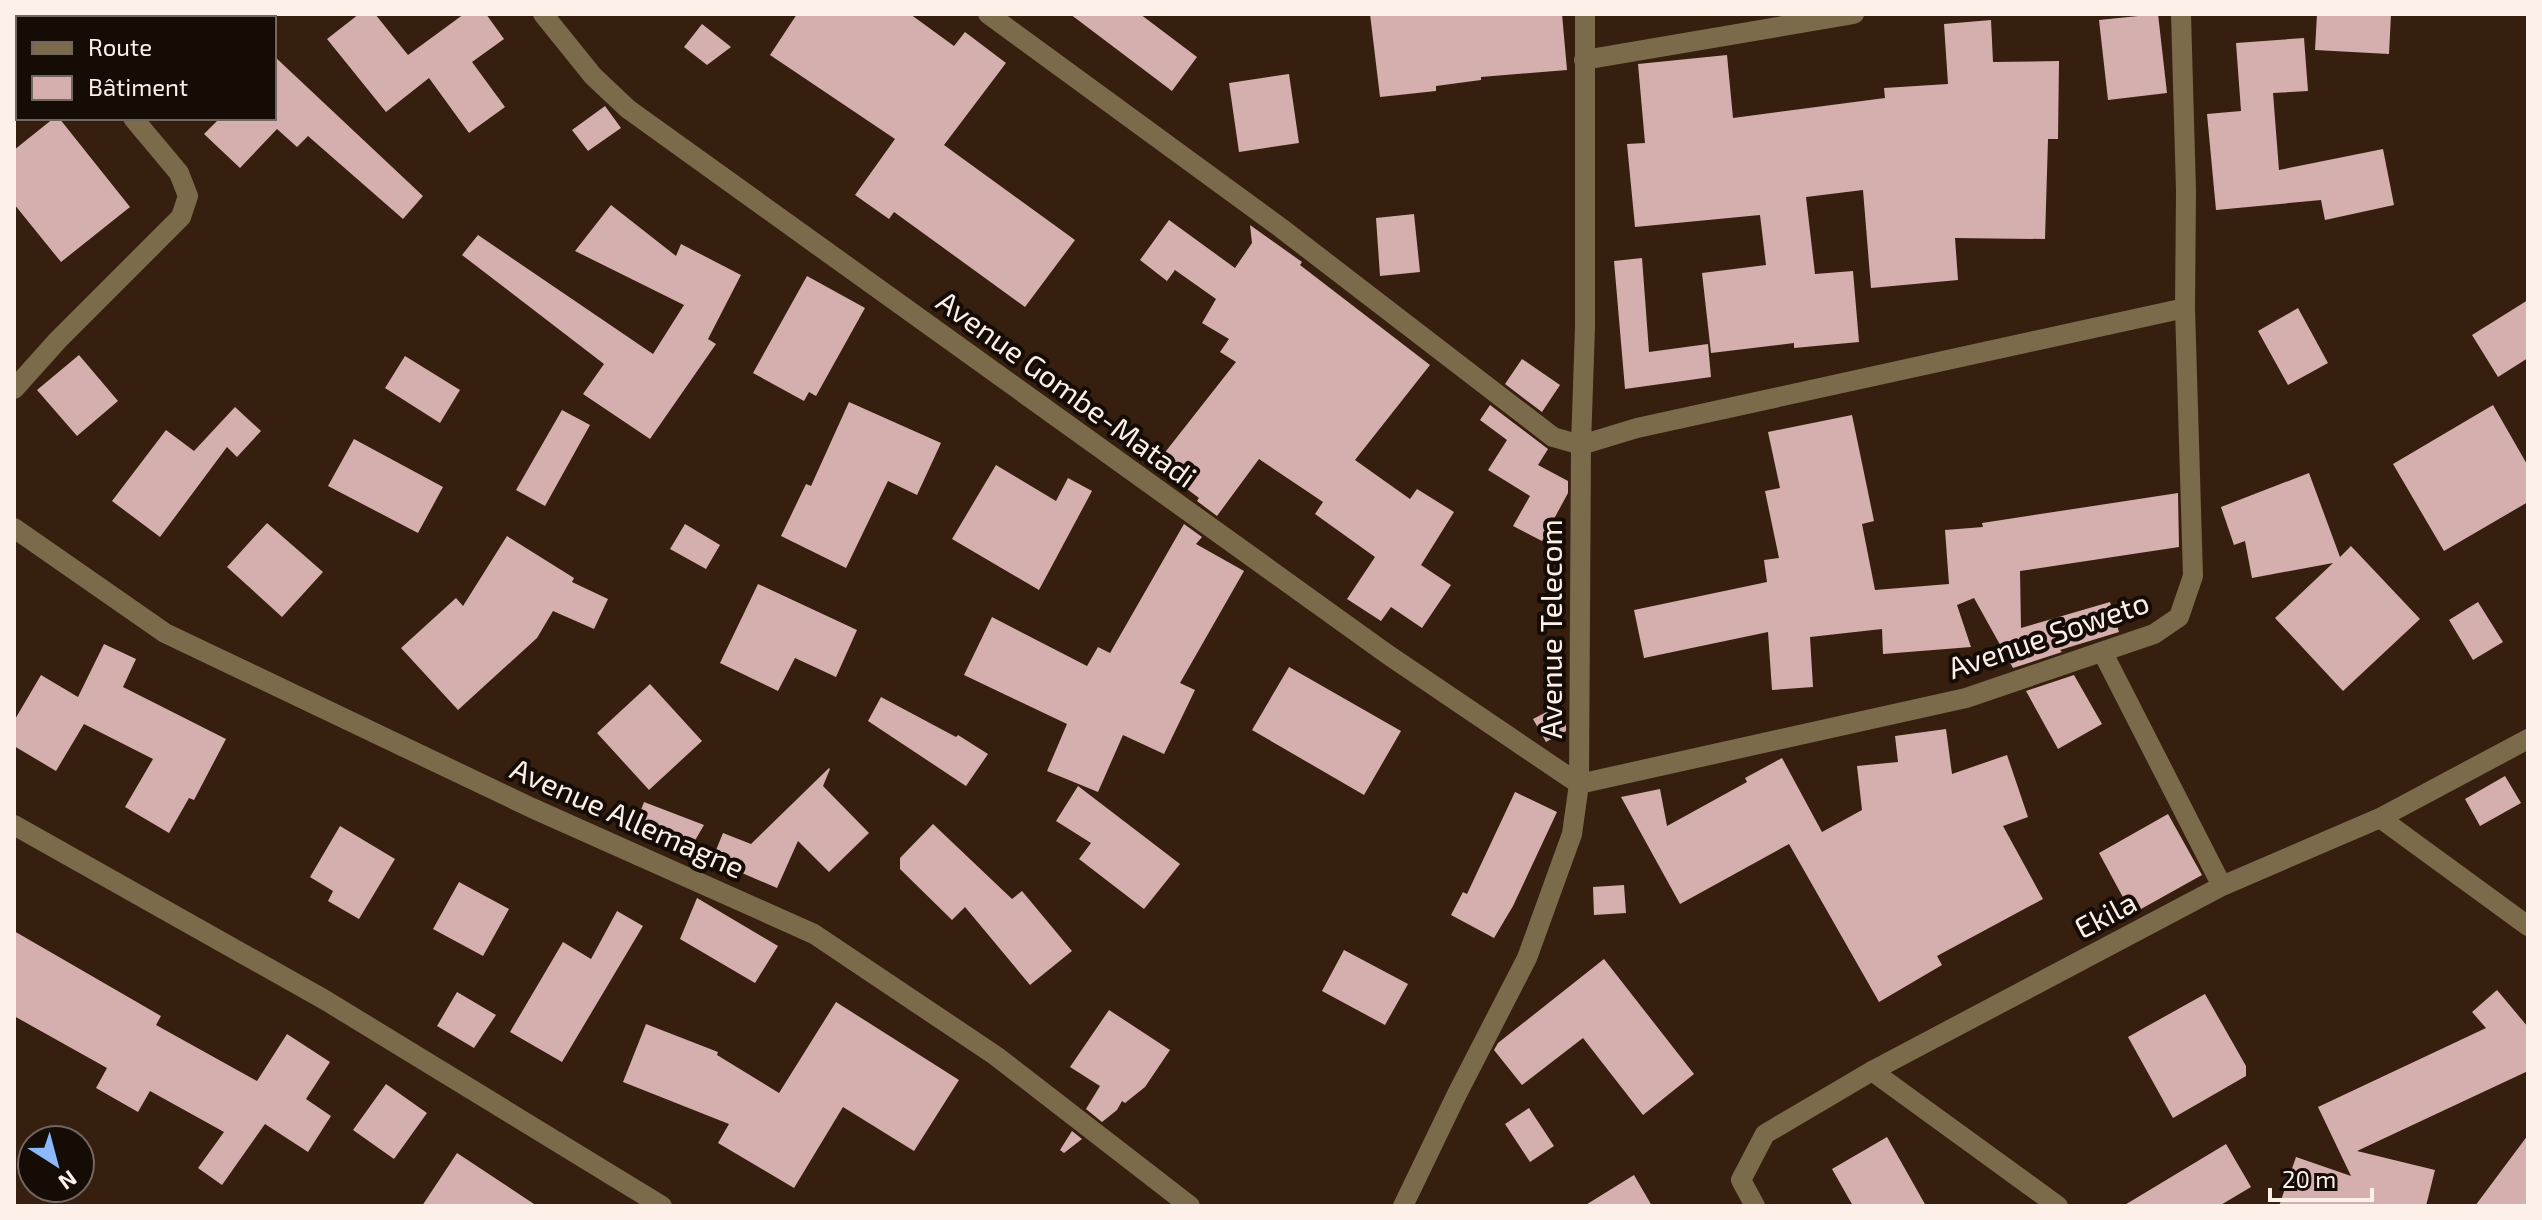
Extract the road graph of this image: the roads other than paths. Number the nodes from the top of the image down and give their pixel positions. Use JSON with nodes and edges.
{"nodes":[{"id":1,"x":543,"y":14,"type":"edge"},
{"id":2,"x":988,"y":14,"type":"edge"},
{"id":3,"x":1585,"y":14,"type":"edge"},
{"id":4,"x":1854,"y":14,"type":"edge"},
{"id":5,"x":2181,"y":14,"type":"edge"},
{"id":6,"x":1017,"y":22,"type":"edge"},
{"id":7,"x":1584,"y":60,"type":"junction"},
{"id":8,"x":135,"y":120,"type":"edge"},
{"id":9,"x":2185,"y":308,"type":"junction"},
{"id":10,"x":14,"y":389,"type":"edge"},
{"id":11,"x":1581,"y":445,"type":"junction"},
{"id":12,"x":14,"y":528,"type":"edge"},
{"id":13,"x":2103,"y":653,"type":"junction"},
{"id":14,"x":2528,"y":739,"type":"edge"},
{"id":15,"x":1579,"y":784,"type":"junction"},
{"id":16,"x":2380,"y":818,"type":"junction"},
{"id":17,"x":14,"y":825,"type":"edge"},
{"id":18,"x":2222,"y":886,"type":"junction"},
{"id":19,"x":2528,"y":926,"type":"edge"},
{"id":20,"x":1872,"y":1071,"type":"junction"},
{"id":21,"x":662,"y":1206,"type":"edge"},
{"id":22,"x":1190,"y":1206,"type":"edge"},
{"id":23,"x":1403,"y":1206,"type":"edge"},
{"id":24,"x":1755,"y":1206,"type":"edge"},
{"id":25,"x":2058,"y":1206,"type":"edge"}],
"edges":[{"from":1,"to":15,"type":"street","name":"Avenue Gombe-Matadi"},
{"from":2,"to":6,"type":"street"},
{"from":3,"to":7,"type":"street","name":"Avenue Telecom"},
{"from":4,"to":7,"type":"street"},
{"from":5,"to":9,"type":"street","name":"Avenue Soweto"},
{"from":6,"to":11,"type":"street"},
{"from":7,"to":11,"type":"street","name":"Avenue Telecom"},
{"from":8,"to":10,"type":"street"},
{"from":9,"to":11,"type":"street"},
{"from":9,"to":13,"type":"street","name":"Avenue Soweto"},
{"from":11,"to":15,"type":"street","name":"Avenue Telecom"},
{"from":12,"to":22,"type":"street","name":"Avenue Allemagne"},
{"from":13,"to":15,"type":"street","name":"Avenue Soweto"},
{"from":13,"to":18,"type":"street"},
{"from":14,"to":16,"type":"street","name":"Ekila"},
{"from":15,"to":23,"type":"street","name":"Avenue Telecom"},
{"from":16,"to":18,"type":"street","name":"Ekila"},
{"from":16,"to":19,"type":"street"},
{"from":17,"to":21,"type":"street"},
{"from":18,"to":20,"type":"street","name":"Ekila"},
{"from":20,"to":24,"type":"street","name":"Ekila"},
{"from":20,"to":25,"type":"street"}]}
